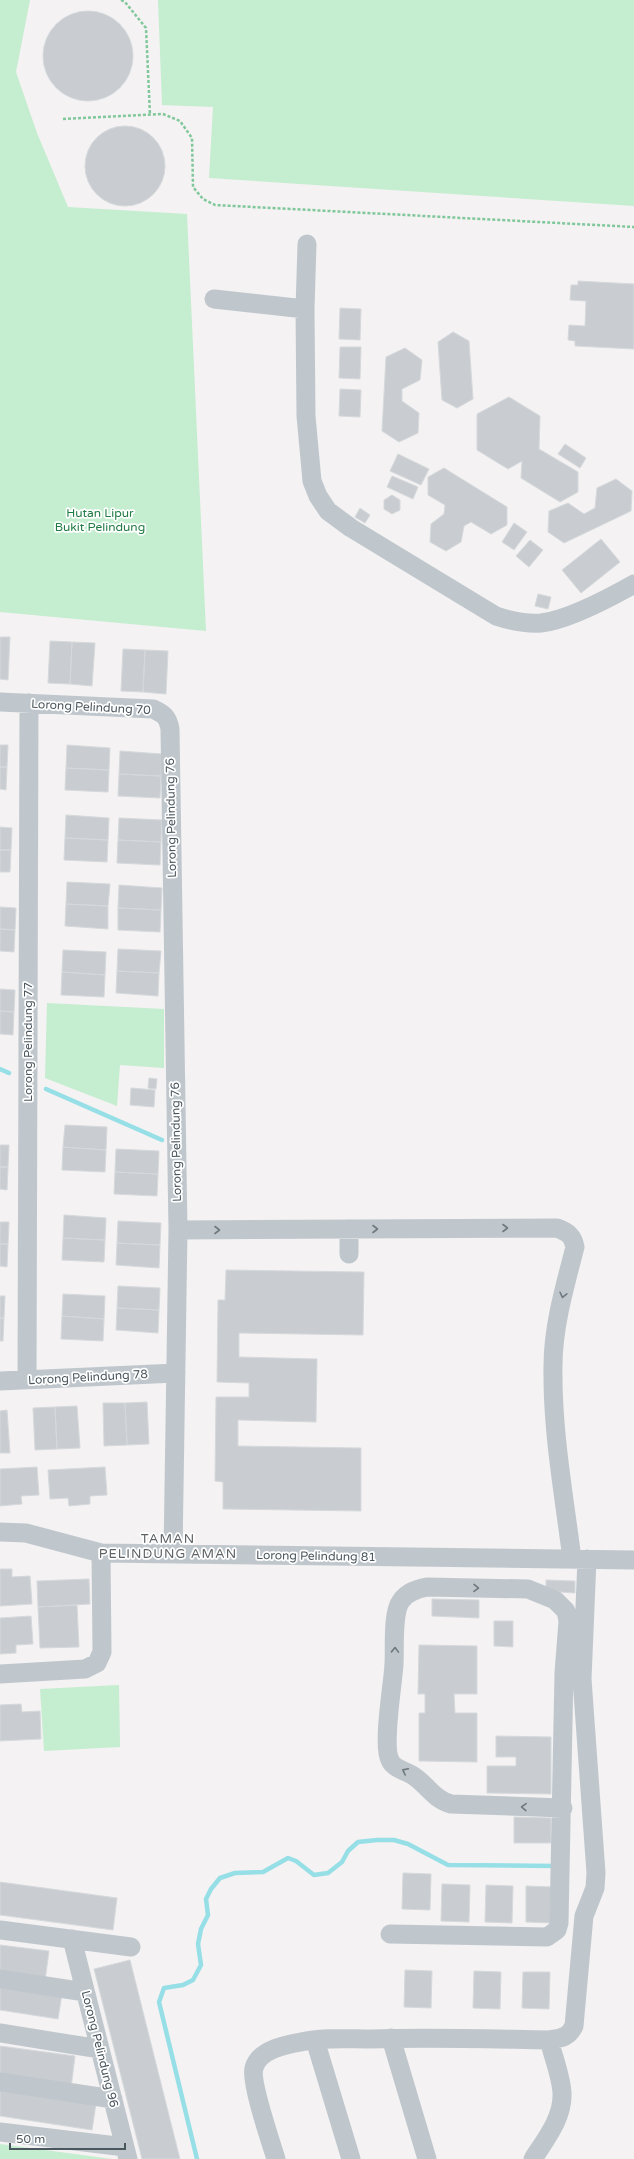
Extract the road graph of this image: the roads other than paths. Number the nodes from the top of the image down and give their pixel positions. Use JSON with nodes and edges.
{"nodes":[{"id":1,"x":307,"y":244,"type":"dead end"},
{"id":2,"x":214,"y":299,"type":"dead end"},
{"id":3,"x":305,"y":309,"type":"junction"},
{"id":4,"x":634,"y":584,"type":"edge"},
{"id":5,"x":0,"y":702,"type":"edge"},
{"id":6,"x":29,"y":703,"type":"junction"},
{"id":7,"x":170,"y":729,"type":"joint"},
{"id":8,"x":349,"y":1229,"type":"junction"},
{"id":9,"x":178,"y":1230,"type":"junction"},
{"id":10,"x":349,"y":1254,"type":"dead end"},
{"id":11,"x":176,"y":1373,"type":"junction"},
{"id":12,"x":27,"y":1380,"type":"junction"},
{"id":13,"x":0,"y":1381,"type":"edge"},
{"id":14,"x":0,"y":1532,"type":"edge"},
{"id":15,"x":101,"y":1553,"type":"junction"},
{"id":16,"x":173,"y":1554,"type":"junction"},
{"id":17,"x":530,"y":1559,"type":"junction"},
{"id":18,"x":580,"y":1559,"type":"junction"},
{"id":19,"x":634,"y":1560,"type":"edge"},
{"id":20,"x":528,"y":1589,"type":"junction"},
{"id":21,"x":0,"y":1674,"type":"edge"},
{"id":22,"x":562,"y":1808,"type":"junction"},
{"id":23,"x":0,"y":1930,"type":"edge"},
{"id":24,"x":390,"y":1934,"type":"dead end"},
{"id":25,"x":72,"y":1939,"type":"junction"},
{"id":26,"x":131,"y":1947,"type":"dead end"},
{"id":27,"x":0,"y":1980,"type":"edge"},
{"id":28,"x":85,"y":1992,"type":"junction"},
{"id":29,"x":0,"y":2033,"type":"edge"},
{"id":30,"x":391,"y":2038,"type":"junction"},
{"id":31,"x":315,"y":2040,"type":"junction"},
{"id":32,"x":549,"y":2040,"type":"junction"},
{"id":33,"x":100,"y":2049,"type":"junction"},
{"id":34,"x":0,"y":2082,"type":"edge"},
{"id":35,"x":113,"y":2099,"type":"junction"},
{"id":36,"x":0,"y":2132,"type":"edge"},
{"id":37,"x":127,"y":2153,"type":"edge"},
{"id":38,"x":276,"y":2159,"type":"edge"},
{"id":39,"x":351,"y":2159,"type":"edge"},
{"id":40,"x":427,"y":2159,"type":"edge"},
{"id":41,"x":533,"y":2159,"type":"edge"}],
"edges":[{"from":1,"to":3,"type":"street"},
{"from":2,"to":3,"type":"street"},
{"from":3,"to":4,"type":"street"},
{"from":5,"to":6,"type":"street","name":"Lorong Pelindung 70"},
{"from":6,"to":7,"type":"street","name":"Lorong Pelindung 70"},
{"from":6,"to":12,"type":"street","name":"Lorong Pelindung 77"},
{"from":7,"to":9,"type":"street","name":"Lorong Pelindung 76"},
{"from":9,"to":8,"type":"street","one_way":true},
{"from":8,"to":10,"type":"street"},
{"from":8,"to":18,"type":"street","one_way":true},
{"from":9,"to":11,"type":"street","name":"Lorong Pelindung 76"},
{"from":11,"to":12,"type":"street","name":"Lorong Pelindung 78"},
{"from":11,"to":16,"type":"street","name":"Lorong Pelindung 76"},
{"from":12,"to":13,"type":"street","name":"Lorong Pelindung 78"},
{"from":14,"to":15,"type":"street","name":"Lorong Pelindung 81"},
{"from":15,"to":16,"type":"street","name":"Lorong Pelindung 81"},
{"from":15,"to":21,"type":"street"},
{"from":16,"to":17,"type":"street","name":"Lorong Pelindung 81"},
{"from":17,"to":18,"type":"street","name":"Lorong Pelindung 81"},
{"from":17,"to":20,"type":"street"},
{"from":18,"to":19,"type":"street","name":"Lorong Pelindung 81"},
{"from":18,"to":32,"type":"street"},
{"from":20,"to":22,"type":"street"},
{"from":22,"to":20,"type":"street","one_way":true},
{"from":22,"to":24,"type":"street"},
{"from":23,"to":25,"type":"street"},
{"from":25,"to":26,"type":"street"},
{"from":25,"to":28,"type":"street","name":"Lorong Pelindung 96"},
{"from":27,"to":28,"type":"street"},
{"from":28,"to":33,"type":"street","name":"Lorong Pelindung 96"},
{"from":29,"to":33,"type":"street"},
{"from":30,"to":31,"type":"street"},
{"from":30,"to":32,"type":"street"},
{"from":30,"to":40,"type":"street"},
{"from":31,"to":38,"type":"street"},
{"from":31,"to":39,"type":"street"},
{"from":32,"to":41,"type":"street"},
{"from":33,"to":35,"type":"street","name":"Lorong Pelindung 96"},
{"from":34,"to":35,"type":"street"},
{"from":35,"to":37,"type":"street","name":"Lorong Pelindung 96"},
{"from":36,"to":37,"type":"street"}]}
